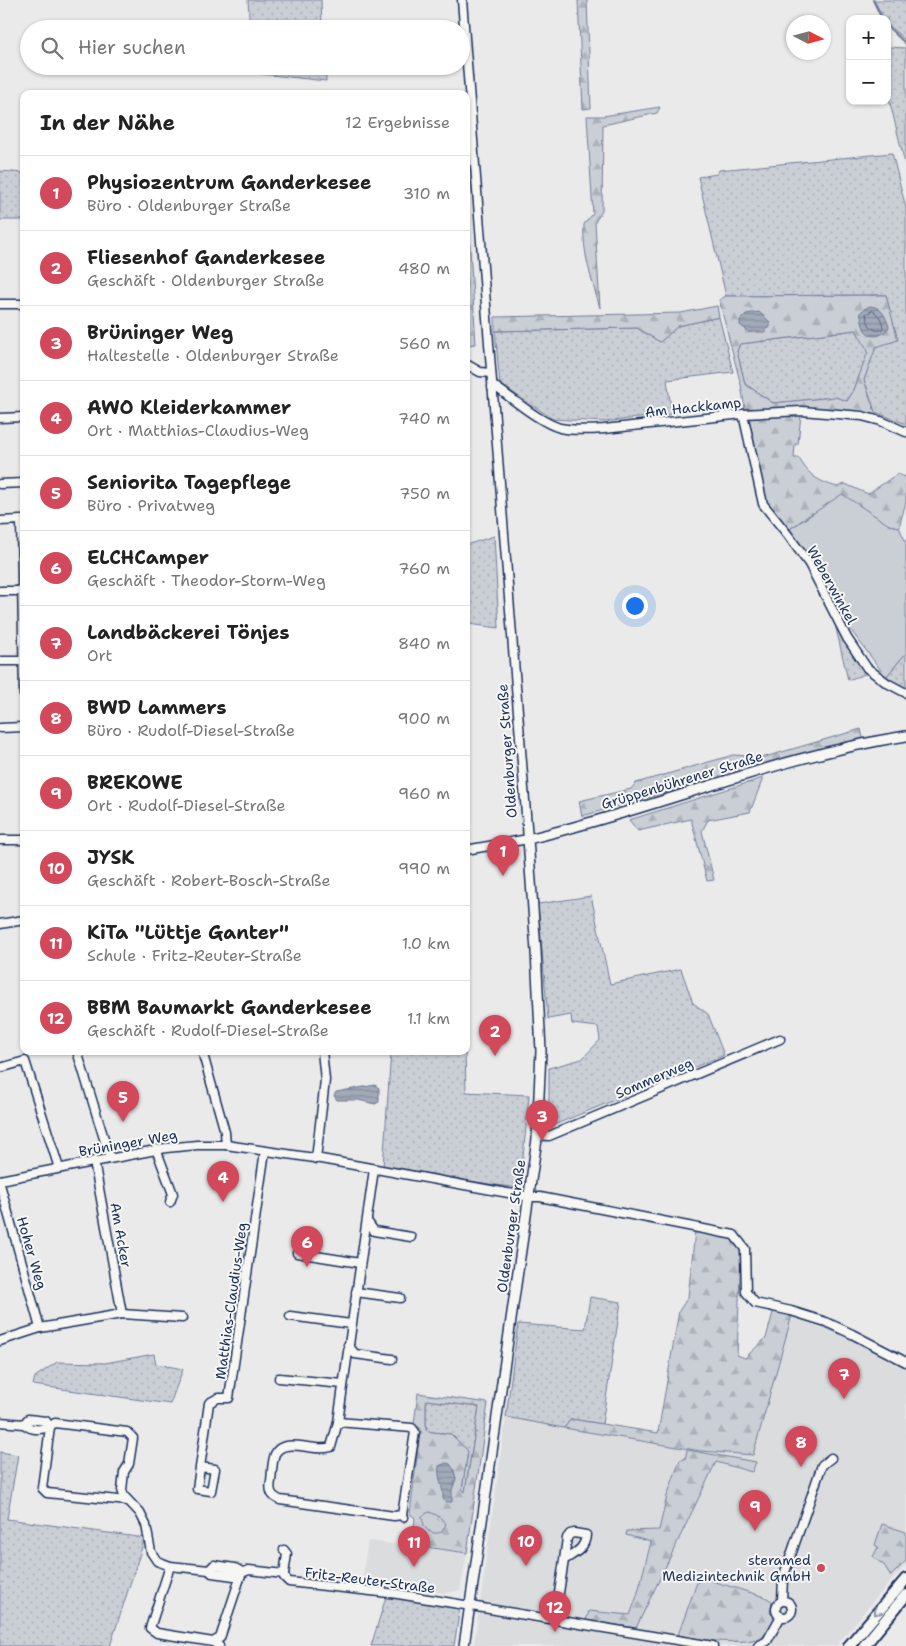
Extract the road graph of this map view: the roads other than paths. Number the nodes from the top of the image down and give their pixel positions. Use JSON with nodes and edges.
{"nodes":[{"id":1,"x":462,"y":0,"type":"edge"},
{"id":2,"x":463,"y":20,"type":"edge"},
{"id":3,"x":467,"y":75,"type":"edge"},
{"id":4,"x":469,"y":90,"type":"edge"},
{"id":5,"x":470,"y":109,"type":"edge"},
{"id":6,"x":0,"y":304,"type":"edge"},
{"id":7,"x":20,"y":304,"type":"edge"},
{"id":8,"x":470,"y":366,"type":"edge"},
{"id":9,"x":491,"y":373,"type":"junction"},
{"id":10,"x":492,"y":388,"type":"junction"},
{"id":11,"x":743,"y":414,"type":"junction"},
{"id":12,"x":0,"y":418,"type":"edge"},
{"id":13,"x":20,"y":418,"type":"edge"},
{"id":14,"x":906,"y":432,"type":"edge"},
{"id":15,"x":20,"y":483,"type":"edge"},
{"id":16,"x":0,"y":484,"type":"edge"},
{"id":17,"x":20,"y":520,"type":"edge"},
{"id":18,"x":0,"y":521,"type":"edge"},
{"id":19,"x":0,"y":591,"type":"edge"},
{"id":20,"x":20,"y":591,"type":"edge"},
{"id":21,"x":20,"y":661,"type":"edge"},
{"id":22,"x":0,"y":662,"type":"edge"},
{"id":23,"x":906,"y":693,"type":"edge"},
{"id":24,"x":20,"y":727,"type":"edge"},
{"id":25,"x":0,"y":728,"type":"edge"},
{"id":26,"x":906,"y":736,"type":"edge"},
{"id":27,"x":528,"y":839,"type":"junction"},
{"id":28,"x":0,"y":840,"type":"edge"},
{"id":29,"x":20,"y":840,"type":"edge"},
{"id":30,"x":470,"y":849,"type":"edge"},
{"id":31,"x":20,"y":921,"type":"edge"},
{"id":32,"x":0,"y":924,"type":"edge"},
{"id":33,"x":780,"y":1039,"type":"dead end"},
{"id":34,"x":78,"y":1055,"type":"edge"},
{"id":35,"x":203,"y":1055,"type":"edge"},
{"id":36,"x":322,"y":1055,"type":"edge"},
{"id":37,"x":0,"y":1068,"type":"edge"},
{"id":38,"x":537,"y":1134,"type":"junction"},
{"id":39,"x":226,"y":1145,"type":"junction"},
{"id":40,"x":156,"y":1149,"type":"junction"},
{"id":41,"x":265,"y":1151,"type":"junction"},
{"id":42,"x":110,"y":1158,"type":"junction"},
{"id":43,"x":316,"y":1159,"type":"junction"},
{"id":44,"x":94,"y":1161,"type":"junction"},
{"id":45,"x":58,"y":1168,"type":"junction"},
{"id":46,"x":374,"y":1169,"type":"junction"},
{"id":47,"x":0,"y":1180,"type":"edge"},
{"id":48,"x":0,"y":1184,"type":"edge"},
{"id":49,"x":530,"y":1197,"type":"junction"},
{"id":50,"x":170,"y":1202,"type":"dead end"},
{"id":51,"x":367,"y":1221,"type":"junction"},
{"id":52,"x":374,"y":1231,"type":"junction"},
{"id":53,"x":411,"y":1236,"type":"dead end"},
{"id":54,"x":365,"y":1237,"type":"junction"},
{"id":55,"x":297,"y":1253,"type":"dead end"},
{"id":56,"x":360,"y":1263,"type":"junction"},
{"id":57,"x":356,"y":1292,"type":"junction"},
{"id":58,"x":400,"y":1298,"type":"dead end"},
{"id":59,"x":122,"y":1314,"type":"junction"},
{"id":60,"x":290,"y":1316,"type":"dead end"},
{"id":61,"x":182,"y":1318,"type":"dead end"},
{"id":62,"x":351,"y":1324,"type":"junction"},
{"id":63,"x":40,"y":1328,"type":"junction"},
{"id":64,"x":0,"y":1341,"type":"edge"},
{"id":65,"x":348,"y":1344,"type":"junction"},
{"id":66,"x":355,"y":1354,"type":"junction"},
{"id":67,"x":392,"y":1359,"type":"dead end"},
{"id":68,"x":346,"y":1360,"type":"junction"},
{"id":69,"x":906,"y":1362,"type":"edge"},
{"id":70,"x":279,"y":1378,"type":"dead end"},
{"id":71,"x":343,"y":1384,"type":"junction"},
{"id":72,"x":0,"y":1422,"type":"edge"},
{"id":73,"x":338,"y":1422,"type":"junction"},
{"id":74,"x":50,"y":1427,"type":"junction"},
{"id":75,"x":831,"y":1458,"type":"dead end"},
{"id":76,"x":200,"y":1467,"type":"dead end"},
{"id":77,"x":128,"y":1501,"type":"junction"},
{"id":78,"x":284,"y":1550,"type":"dead end"},
{"id":79,"x":564,"y":1560,"type":"dead end"},
{"id":80,"x":170,"y":1566,"type":"junction"},
{"id":81,"x":242,"y":1572,"type":"junction"},
{"id":82,"x":284,"y":1574,"type":"junction"},
{"id":83,"x":906,"y":1579,"type":"edge"},
{"id":84,"x":906,"y":1595,"type":"edge"},
{"id":85,"x":782,"y":1601,"type":"junction"},
{"id":86,"x":471,"y":1606,"type":"junction"},
{"id":87,"x":781,"y":1616,"type":"junction"},
{"id":88,"x":555,"y":1619,"type":"junction"},
{"id":89,"x":662,"y":1637,"type":"junction"},
{"id":90,"x":215,"y":1645,"type":"edge"},
{"id":91,"x":464,"y":1646,"type":"edge"},
{"id":92,"x":661,"y":1646,"type":"edge"},
{"id":93,"x":712,"y":1646,"type":"edge"},
{"id":94,"x":758,"y":1646,"type":"edge"},
{"id":95,"x":849,"y":1646,"type":"edge"},
{"id":96,"x":864,"y":1646,"type":"edge"}],
"edges":[{"from":1,"to":2,"type":"street","name":"Oldenburger Straße"},
{"from":3,"to":4,"type":"street","name":"Oldenburger Straße"},
{"from":5,"to":9,"type":"street","name":"Oldenburger Straße"},
{"from":6,"to":7,"type":"street"},
{"from":8,"to":9,"type":"street"},
{"from":9,"to":10,"type":"street","name":"Oldenburger Straße"},
{"from":10,"to":11,"type":"street","name":"Am Hackkamp"},
{"from":10,"to":27,"type":"street","name":"Oldenburger Straße"},
{"from":11,"to":14,"type":"street","name":"Am Hackkamp"},
{"from":11,"to":23,"type":"street","name":"Weberwinkel"},
{"from":12,"to":13,"type":"street"},
{"from":15,"to":16,"type":"street"},
{"from":17,"to":18,"type":"street"},
{"from":19,"to":20,"type":"street"},
{"from":21,"to":22,"type":"street"},
{"from":24,"to":25,"type":"street"},
{"from":26,"to":27,"type":"main road","name":"Grüppenbührener Straße"},
{"from":27,"to":30,"type":"street","name":"Grüppenbührener Straße"},
{"from":27,"to":38,"type":"main road","name":"Oldenburger Straße"},
{"from":28,"to":29,"type":"street"},
{"from":31,"to":32,"type":"street"},
{"from":33,"to":38,"type":"street","name":"Sommerweg"},
{"from":34,"to":42,"type":"street"},
{"from":35,"to":39,"type":"street"},
{"from":36,"to":43,"type":"street"},
{"from":37,"to":45,"type":"street"},
{"from":38,"to":49,"type":"main road","name":"Oldenburger Straße"},
{"from":39,"to":40,"type":"street","name":"Brüninger Weg"},
{"from":39,"to":41,"type":"street","name":"Brüninger Weg"},
{"from":40,"to":42,"type":"street","name":"Brüninger Weg"},
{"from":40,"to":50,"type":"street"},
{"from":41,"to":43,"type":"street","name":"Brüninger Weg"},
{"from":41,"to":76,"type":"street","name":"Matthias-Claudius-Weg"},
{"from":42,"to":44,"type":"street","name":"Brüninger Weg"},
{"from":43,"to":46,"type":"street","name":"Brüninger Weg"},
{"from":44,"to":45,"type":"street","name":"Brüninger Weg"},
{"from":44,"to":59,"type":"street","name":"Am Acker"},
{"from":45,"to":47,"type":"street","name":"Brüninger Weg"},
{"from":46,"to":49,"type":"street","name":"Brüninger Weg"},
{"from":46,"to":51,"type":"street"},
{"from":48,"to":63,"type":"street","name":"Hoher Weg"},
{"from":49,"to":69,"type":"street","name":"Brüninger Weg"},
{"from":49,"to":86,"type":"main road","name":"Oldenburger Straße"},
{"from":51,"to":52,"type":"street"},
{"from":51,"to":54,"type":"street"},
{"from":52,"to":53,"type":"street"},
{"from":52,"to":54,"type":"street"},
{"from":54,"to":56,"type":"street"},
{"from":55,"to":56,"type":"street"},
{"from":56,"to":57,"type":"street"},
{"from":57,"to":58,"type":"street"},
{"from":57,"to":62,"type":"street"},
{"from":59,"to":61,"type":"street"},
{"from":59,"to":63,"type":"street"},
{"from":60,"to":62,"type":"street"},
{"from":62,"to":65,"type":"street"},
{"from":63,"to":64,"type":"street"},
{"from":65,"to":66,"type":"street"},
{"from":65,"to":68,"type":"street"},
{"from":66,"to":67,"type":"street"},
{"from":66,"to":68,"type":"street"},
{"from":68,"to":71,"type":"street"},
{"from":70,"to":71,"type":"street"},
{"from":71,"to":73,"type":"street"},
{"from":72,"to":74,"type":"street"},
{"from":73,"to":73,"type":"street"},
{"from":74,"to":77,"type":"street"},
{"from":74,"to":77,"type":"street"},
{"from":75,"to":85,"type":"street"},
{"from":77,"to":80,"type":"street"},
{"from":78,"to":82,"type":"street"},
{"from":79,"to":88,"type":"street"},
{"from":80,"to":81,"type":"street","name":"Fritz-Reuter-Straße"},
{"from":80,"to":90,"type":"street"},
{"from":81,"to":82,"type":"street","name":"Fritz-Reuter-Straße"},
{"from":81,"to":90,"type":"street"},
{"from":82,"to":86,"type":"street","name":"Fritz-Reuter-Straße"},
{"from":83,"to":95,"type":"highway","one_way":true},
{"from":84,"to":96,"type":"highway"},
{"from":85,"to":87,"type":"street"},
{"from":85,"to":87,"type":"street"},
{"from":86,"to":88,"type":"street"},
{"from":86,"to":91,"type":"main road","name":"Oldenburger Straße"},
{"from":87,"to":94,"type":"street"},
{"from":88,"to":89,"type":"street"},
{"from":89,"to":92,"type":"street"},
{"from":89,"to":93,"type":"street"}]}
